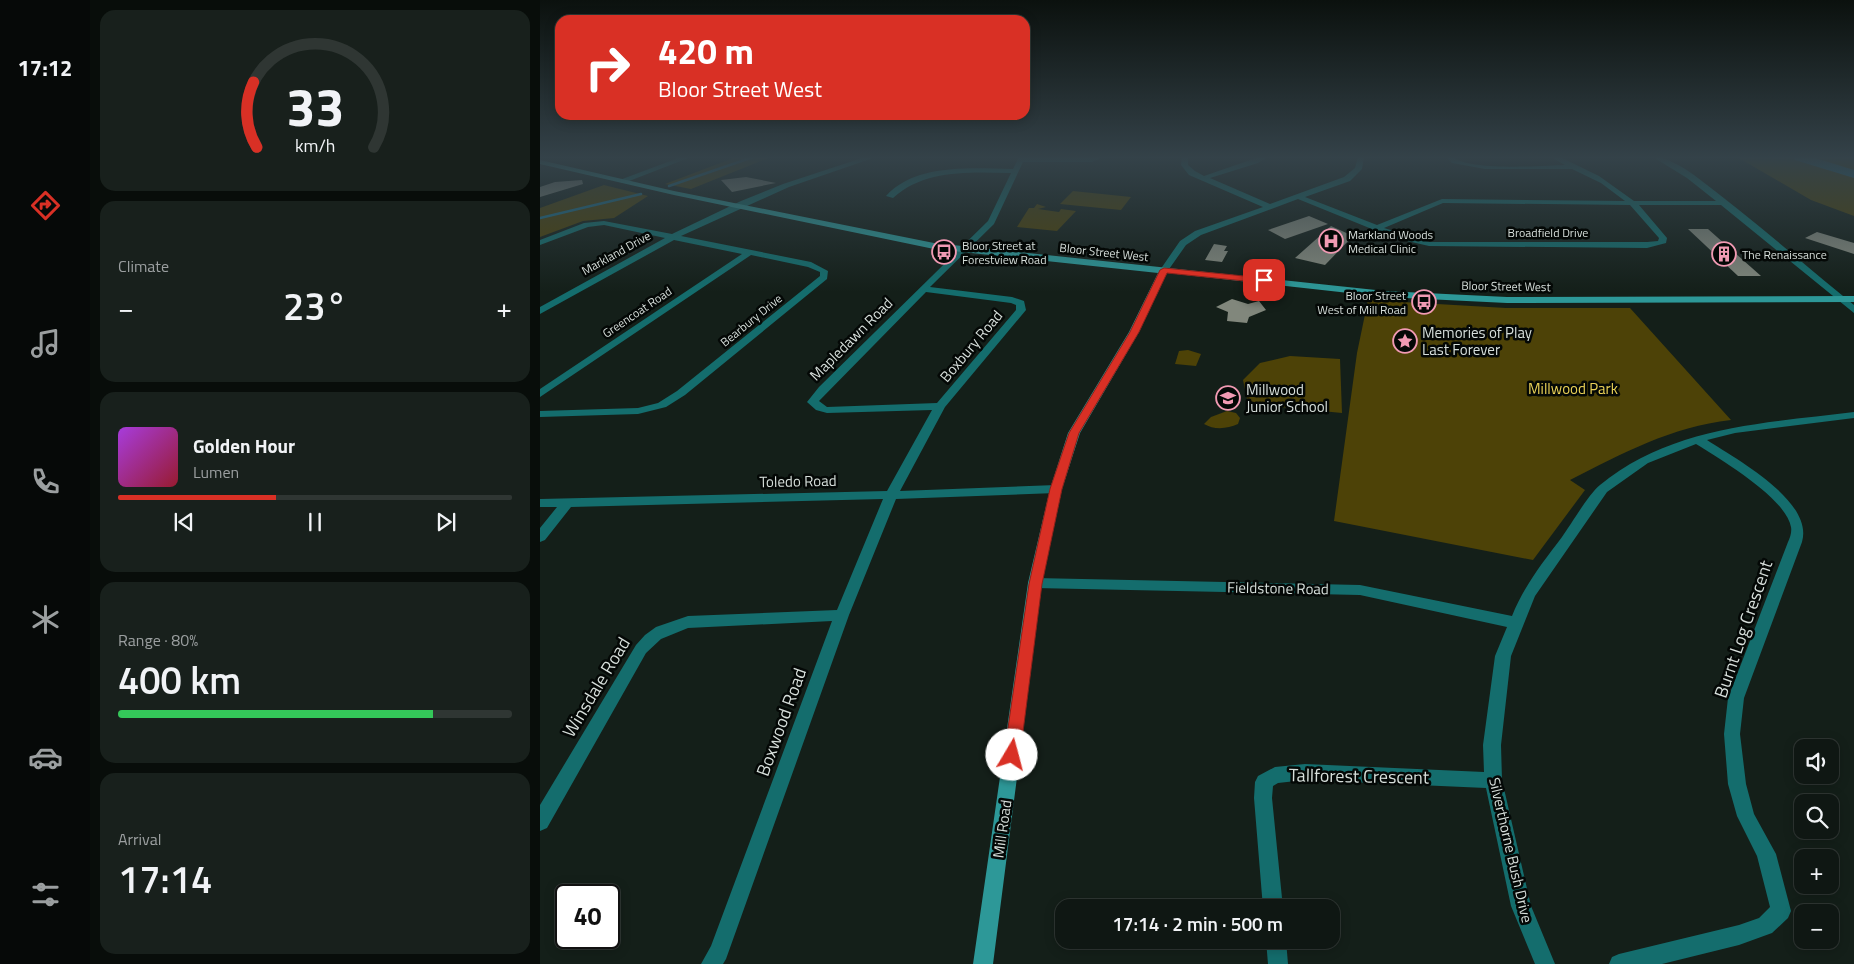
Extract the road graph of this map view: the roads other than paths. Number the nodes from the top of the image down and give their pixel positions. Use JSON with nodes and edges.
{"nodes":[{"id":1,"x":716,"y":202,"type":"edge"},
{"id":2,"x":751,"y":202,"type":"edge"},
{"id":3,"x":1000,"y":202,"type":"edge"},
{"id":4,"x":1259,"y":202,"type":"edge"},
{"id":5,"x":1285,"y":202,"type":"edge"},
{"id":6,"x":1312,"y":202,"type":"edge"},
{"id":7,"x":1440,"y":202,"type":"edge"},
{"id":8,"x":1535,"y":202,"type":"edge"},
{"id":9,"x":1631,"y":203,"type":"junction"},
{"id":10,"x":1724,"y":203,"type":"joint"},
{"id":11,"x":739,"y":207,"type":"junction"},
{"id":12,"x":1270,"y":207,"type":"junction"},
{"id":13,"x":1378,"y":228,"type":"junction"},
{"id":14,"x":673,"y":237,"type":"junction"},
{"id":15,"x":540,"y":243,"type":"edge"},
{"id":16,"x":963,"y":249,"type":"junction"},
{"id":17,"x":749,"y":253,"type":"junction"},
{"id":18,"x":1164,"y":270,"type":"junction"},
{"id":19,"x":922,"y":289,"type":"junction"},
{"id":20,"x":1841,"y":299,"type":"junction"},
{"id":21,"x":1854,"y":299,"type":"edge"},
{"id":22,"x":1854,"y":310,"type":"edge"},
{"id":23,"x":540,"y":311,"type":"edge"},
{"id":24,"x":540,"y":394,"type":"edge"},
{"id":25,"x":940,"y":406,"type":"junction"},
{"id":26,"x":540,"y":414,"type":"edge"},
{"id":27,"x":1854,"y":415,"type":"edge"},
{"id":28,"x":1697,"y":439,"type":"junction"},
{"id":29,"x":1056,"y":489,"type":"junction"},
{"id":30,"x":892,"y":495,"type":"junction"},
{"id":31,"x":568,"y":502,"type":"junction"},
{"id":32,"x":540,"y":503,"type":"edge"},
{"id":33,"x":540,"y":537,"type":"edge"},
{"id":34,"x":1035,"y":584,"type":"junction"},
{"id":35,"x":842,"y":615,"type":"junction"},
{"id":36,"x":1517,"y":623,"type":"junction"},
{"id":37,"x":1493,"y":780,"type":"junction"},
{"id":38,"x":540,"y":822,"type":"edge"},
{"id":39,"x":1272,"y":899,"type":"edge"},
{"id":40,"x":1277,"y":949,"type":"edge"},
{"id":41,"x":711,"y":964,"type":"edge"},
{"id":42,"x":984,"y":964,"type":"edge"},
{"id":43,"x":1278,"y":964,"type":"edge"},
{"id":44,"x":1545,"y":964,"type":"edge"},
{"id":45,"x":1619,"y":964,"type":"edge"}],
"edges":[{"from":1,"to":11,"type":"main road","name":"Bloor Street West"},
{"from":2,"to":11,"type":"street","name":"Markland Drive"},
{"from":3,"to":16,"type":"street","name":"Mapledawn Road"},
{"from":4,"to":12,"type":"street"},
{"from":5,"to":12,"type":"street","name":"Mill Road"},
{"from":6,"to":13,"type":"street","name":"Broadfield Drive"},
{"from":7,"to":13,"type":"street"},
{"from":8,"to":9,"type":"street"},
{"from":9,"to":10,"type":"street"},
{"from":9,"to":13,"type":"street","name":"Broadfield Drive"},
{"from":10,"to":20,"type":"street"},
{"from":11,"to":14,"type":"street","name":"Markland Drive"},
{"from":11,"to":16,"type":"main road","name":"Bloor Street West"},
{"from":12,"to":18,"type":"street","name":"Mill Road"},
{"from":14,"to":15,"type":"street","name":"Bearbury Drive"},
{"from":14,"to":17,"type":"street","name":"Bearbury Drive"},
{"from":14,"to":23,"type":"street","name":"Markland Drive"},
{"from":16,"to":18,"type":"main road","name":"Bloor Street West"},
{"from":16,"to":19,"type":"street","name":"Mapledawn Road"},
{"from":17,"to":24,"type":"street","name":"Greencoat Road"},
{"from":17,"to":26,"type":"street","name":"Bearbury Drive"},
{"from":18,"to":20,"type":"main road","name":"Bloor Street West"},
{"from":18,"to":29,"type":"main road","name":"Mill Road"},
{"from":19,"to":25,"type":"street","name":"Boxbury Road"},
{"from":19,"to":25,"type":"street","name":"Mapledawn Road"},
{"from":20,"to":21,"type":"main road","name":"Bloor Street West"},
{"from":20,"to":22,"type":"street"},
{"from":25,"to":30,"type":"street","name":"Boxbury Road"},
{"from":27,"to":28,"type":"street","name":"Silverthorne Bush Drive"},
{"from":28,"to":36,"type":"street","name":"Silverthorne Bush Drive"},
{"from":28,"to":45,"type":"street","name":"Burnt Log Crescent"},
{"from":29,"to":30,"type":"street","name":"Toledo Road"},
{"from":29,"to":34,"type":"main road","name":"Mill Road"},
{"from":30,"to":31,"type":"street","name":"Toledo Road"},
{"from":30,"to":35,"type":"street","name":"Boxwood Road"},
{"from":31,"to":32,"type":"street","name":"Toledo Road"},
{"from":31,"to":33,"type":"street"},
{"from":34,"to":36,"type":"street","name":"Fieldstone Road"},
{"from":34,"to":42,"type":"main road","name":"Mill Road"},
{"from":35,"to":38,"type":"street","name":"Winsdale Road"},
{"from":35,"to":41,"type":"street","name":"Boxwood Road"},
{"from":36,"to":37,"type":"street","name":"Silverthorne Bush Drive"},
{"from":37,"to":39,"type":"street","name":"Tallforest Crescent"},
{"from":37,"to":44,"type":"street","name":"Silverthorne Bush Drive"},
{"from":40,"to":43,"type":"street"}]}
